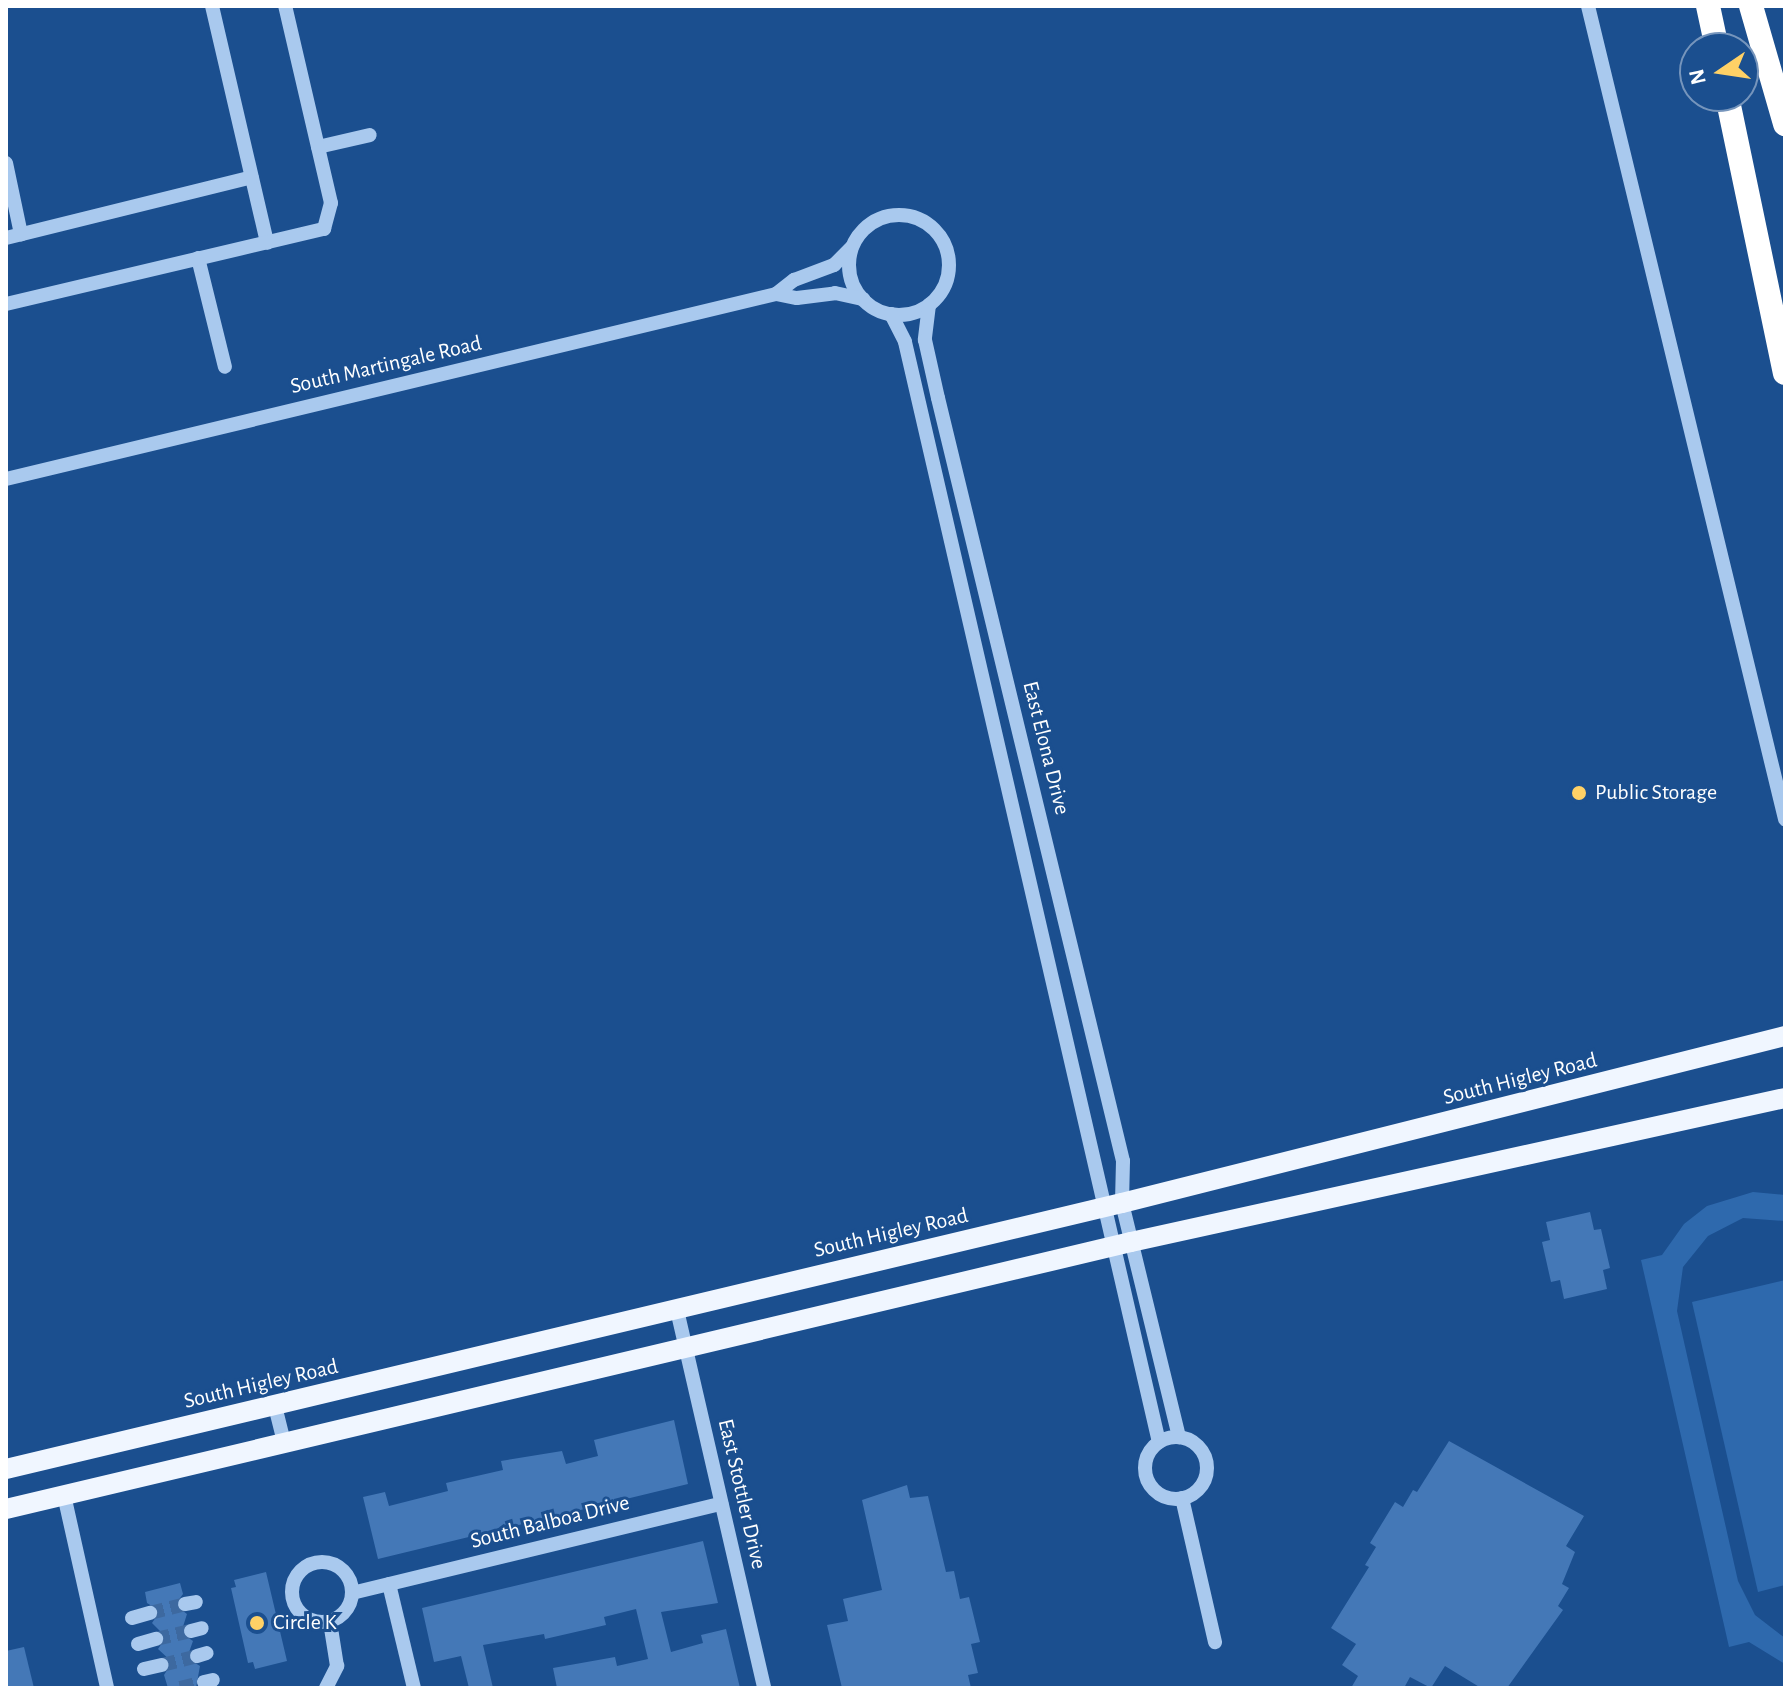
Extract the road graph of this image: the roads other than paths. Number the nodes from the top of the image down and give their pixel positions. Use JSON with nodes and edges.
{"nodes":[{"id":1,"x":212,"y":6,"type":"edge"},
{"id":2,"x":285,"y":6,"type":"edge"},
{"id":3,"x":1588,"y":6,"type":"edge"},
{"id":4,"x":1708,"y":6,"type":"edge"},
{"id":5,"x":1751,"y":6,"type":"edge"},
{"id":6,"x":1714,"y":32,"type":"edge"},
{"id":7,"x":1730,"y":112,"type":"edge"},
{"id":8,"x":1785,"y":124,"type":"edge"},
{"id":9,"x":370,"y":135,"type":"dead end"},
{"id":10,"x":318,"y":147,"type":"junction"},
{"id":11,"x":6,"y":163,"type":"edge"},
{"id":12,"x":252,"y":177,"type":"junction"},
{"id":13,"x":14,"y":236,"type":"edge"},
{"id":14,"x":267,"y":243,"type":"junction"},
{"id":15,"x":852,"y":246,"type":"junction"},
{"id":16,"x":198,"y":258,"type":"junction"},
{"id":17,"x":776,"y":294,"type":"junction"},
{"id":18,"x":863,"y":299,"type":"junction"},
{"id":19,"x":6,"y":304,"type":"edge"},
{"id":20,"x":929,"y":305,"type":"junction"},
{"id":21,"x":891,"y":314,"type":"junction"},
{"id":22,"x":225,"y":367,"type":"dead end"},
{"id":23,"x":1785,"y":373,"type":"edge"},
{"id":24,"x":6,"y":479,"type":"edge"},
{"id":25,"x":1785,"y":819,"type":"edge"},
{"id":26,"x":1785,"y":1036,"type":"edge"},
{"id":27,"x":1785,"y":1098,"type":"edge"},
{"id":28,"x":1112,"y":1205,"type":"junction"},
{"id":29,"x":1122,"y":1244,"type":"junction"},
{"id":30,"x":677,"y":1310,"type":"junction"},
{"id":31,"x":685,"y":1348,"type":"junction"},
{"id":32,"x":275,"y":1406,"type":"junction"},
{"id":33,"x":1179,"y":1437,"type":"junction"},
{"id":34,"x":284,"y":1442,"type":"junction"},
{"id":35,"x":1159,"y":1442,"type":"junction"},
{"id":36,"x":6,"y":1469,"type":"edge"},
{"id":37,"x":64,"y":1495,"type":"junction"},
{"id":38,"x":1182,"y":1498,"type":"junction"},
{"id":39,"x":721,"y":1504,"type":"junction"},
{"id":40,"x":6,"y":1509,"type":"edge"},
{"id":41,"x":389,"y":1584,"type":"junction"},
{"id":42,"x":352,"y":1593,"type":"junction"},
{"id":43,"x":150,"y":1613,"type":"tunnel mouth"},
{"id":44,"x":132,"y":1618,"type":"dead end"},
{"id":45,"x":330,"y":1622,"type":"junction"},
{"id":46,"x":156,"y":1639,"type":"tunnel mouth"},
{"id":47,"x":1215,"y":1642,"type":"dead end"},
{"id":48,"x":138,"y":1644,"type":"dead end"},
{"id":49,"x":162,"y":1665,"type":"tunnel mouth"},
{"id":50,"x":144,"y":1669,"type":"dead end"},
{"id":51,"x":107,"y":1688,"type":"edge"},
{"id":52,"x":326,"y":1688,"type":"edge"},
{"id":53,"x":414,"y":1688,"type":"edge"},
{"id":54,"x":764,"y":1688,"type":"edge"}],
"edges":[{"from":1,"to":12,"type":"street"},
{"from":2,"to":10,"type":"street"},
{"from":3,"to":25,"type":"street"},
{"from":4,"to":6,"type":"highway"},
{"from":5,"to":8,"type":"highway"},
{"from":7,"to":23,"type":"highway"},
{"from":9,"to":10,"type":"street"},
{"from":10,"to":14,"type":"street"},
{"from":11,"to":13,"type":"street"},
{"from":12,"to":13,"type":"street"},
{"from":12,"to":14,"type":"street"},
{"from":14,"to":16,"type":"street"},
{"from":15,"to":17,"type":"street","name":"South Martingale Road"},
{"from":15,"to":18,"type":"street"},
{"from":15,"to":20,"type":"street"},
{"from":16,"to":19,"type":"street"},
{"from":16,"to":22,"type":"street"},
{"from":17,"to":18,"type":"street","name":"South Martingale Road"},
{"from":17,"to":24,"type":"street","name":"South Martingale Road"},
{"from":18,"to":21,"type":"street"},
{"from":20,"to":21,"type":"street"},
{"from":20,"to":28,"type":"street","name":"East Elona Drive"},
{"from":21,"to":28,"type":"street","name":"East Elona Drive"},
{"from":26,"to":28,"type":"main road","name":"South Higley Road"},
{"from":27,"to":29,"type":"main road"},
{"from":28,"to":29,"type":"street"},
{"from":28,"to":30,"type":"main road","name":"South Higley Road"},
{"from":29,"to":31,"type":"main road"},
{"from":29,"to":33,"type":"street"},
{"from":29,"to":35,"type":"street"},
{"from":30,"to":31,"type":"street","name":"East Stottler Drive"},
{"from":30,"to":32,"type":"main road","name":"South Higley Road"},
{"from":31,"to":34,"type":"main road"},
{"from":31,"to":39,"type":"street","name":"East Stottler Drive"},
{"from":32,"to":34,"type":"street"},
{"from":32,"to":36,"type":"main road","name":"South Higley Road"},
{"from":33,"to":35,"type":"street"},
{"from":33,"to":38,"type":"street"},
{"from":34,"to":37,"type":"main road"},
{"from":35,"to":38,"type":"street"},
{"from":37,"to":40,"type":"main road"},
{"from":37,"to":51,"type":"street"},
{"from":38,"to":47,"type":"street"},
{"from":39,"to":41,"type":"street","name":"South Balboa Drive"},
{"from":39,"to":54,"type":"street","name":"East Stottler Drive"},
{"from":41,"to":42,"type":"street","name":"South Balboa Drive"},
{"from":41,"to":53,"type":"street"},
{"from":42,"to":45,"type":"street"},
{"from":42,"to":45,"type":"street"},
{"from":43,"to":44,"type":"street"},
{"from":45,"to":52,"type":"street"},
{"from":46,"to":48,"type":"street"},
{"from":49,"to":50,"type":"street"}]}
